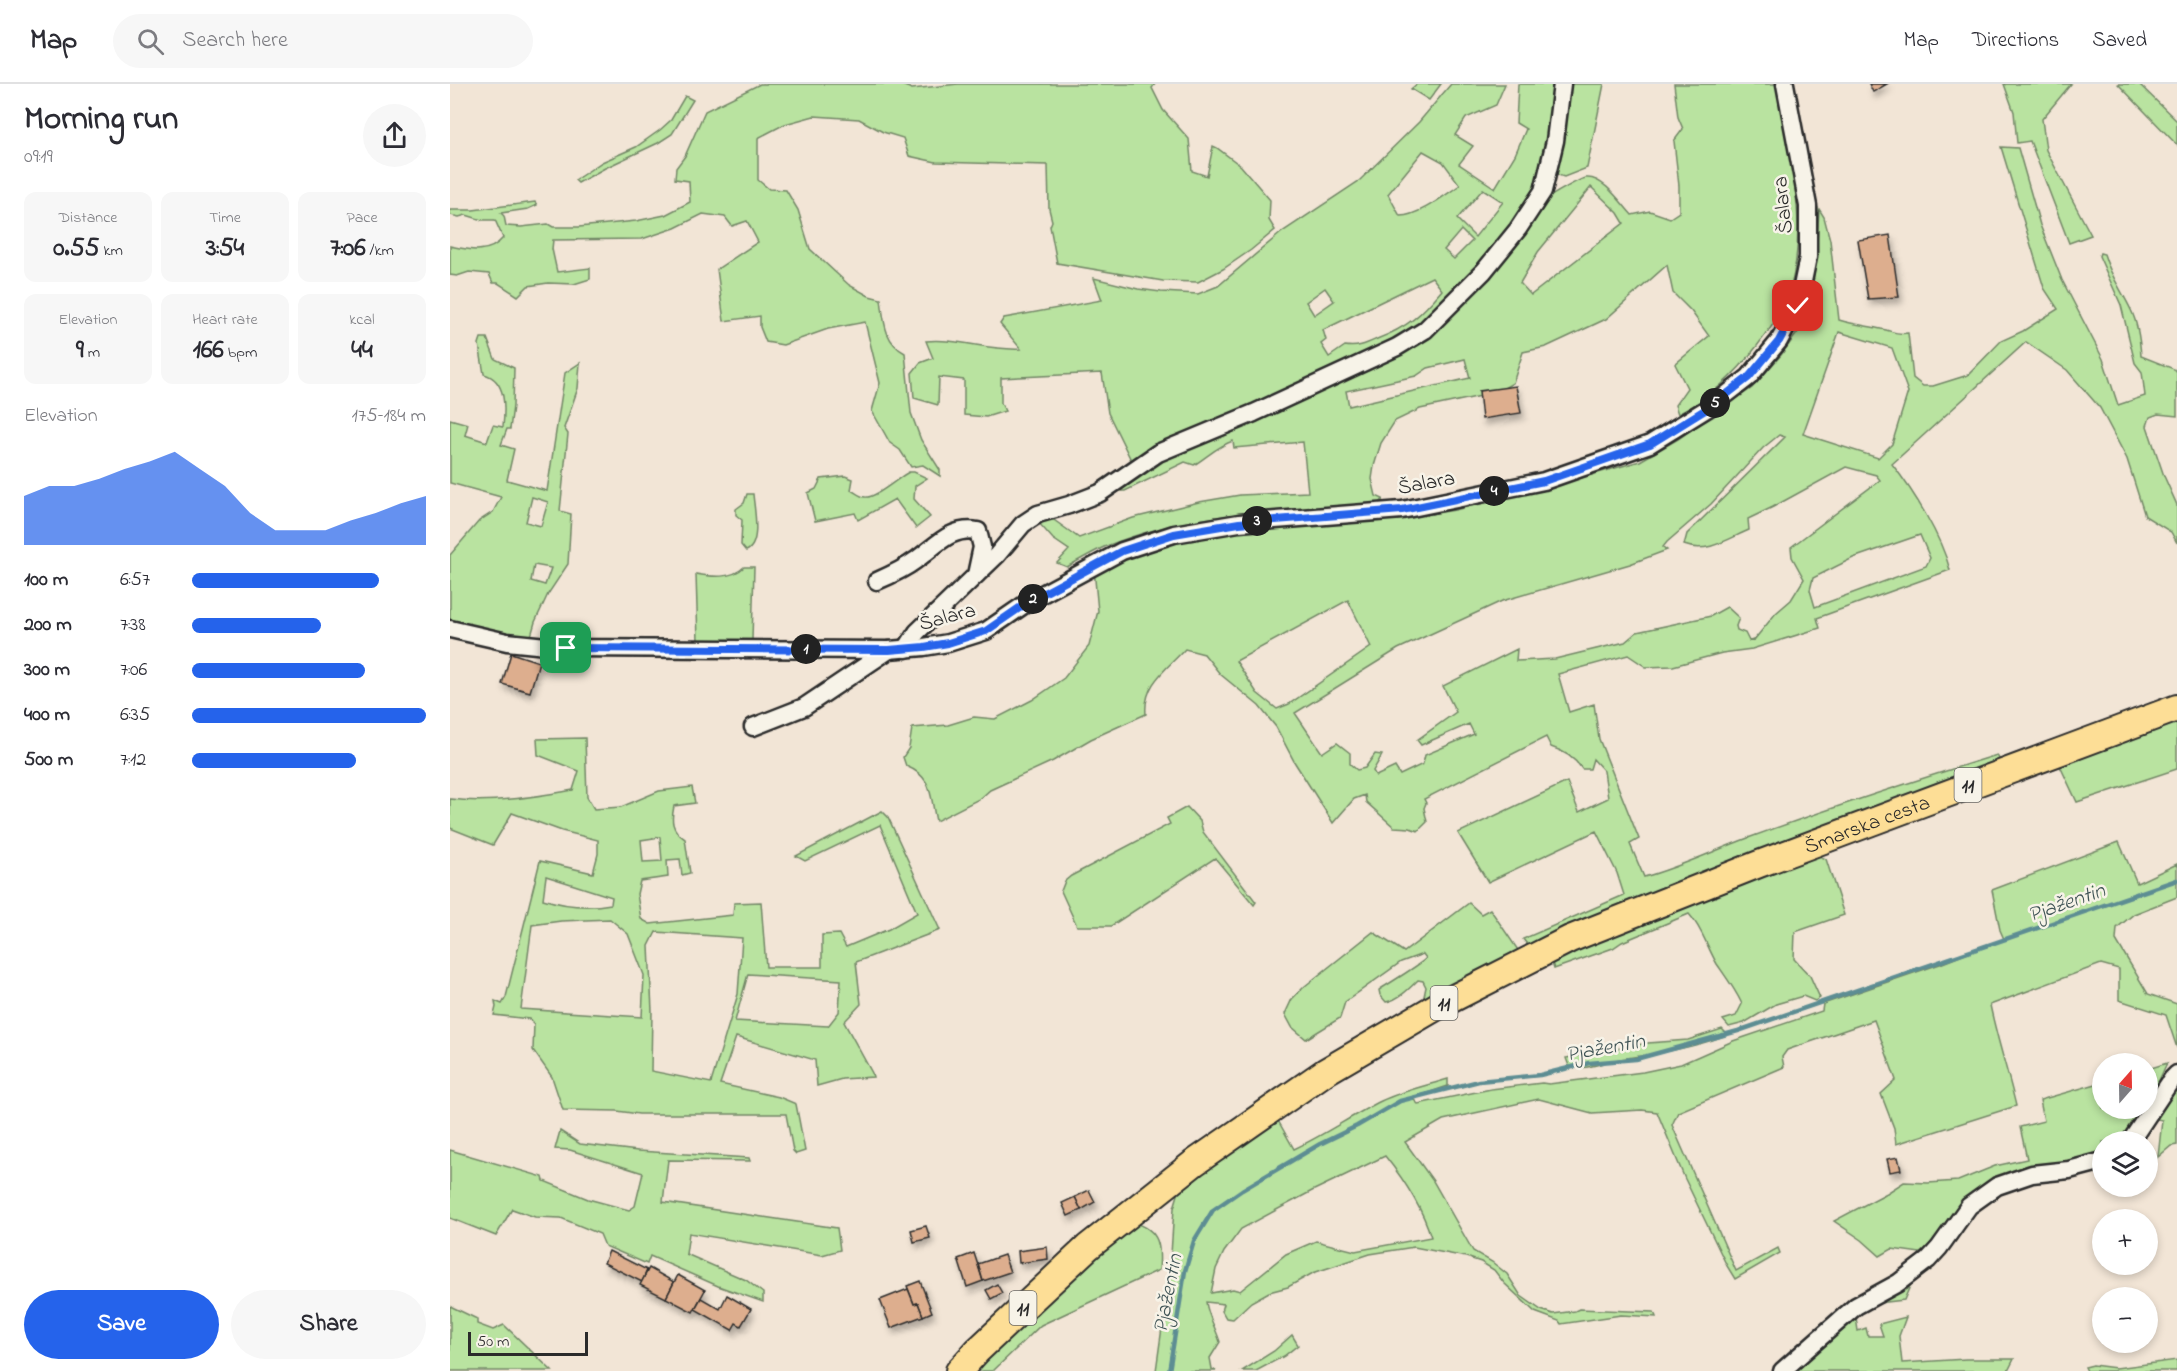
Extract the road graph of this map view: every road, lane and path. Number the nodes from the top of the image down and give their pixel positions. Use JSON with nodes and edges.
{"nodes":[{"id":1,"x":1562,"y":84,"type":"edge"},
{"id":2,"x":1785,"y":84,"type":"edge"},
{"id":3,"x":976,"y":575,"type":"junction"},
{"id":4,"x":878,"y":581,"type":"dead end"},
{"id":5,"x":450,"y":629,"type":"edge"},
{"id":6,"x":898,"y":649,"type":"junction"},
{"id":7,"x":2177,"y":708,"type":"edge"},
{"id":8,"x":753,"y":727,"type":"dead end"},
{"id":9,"x":2177,"y":1074,"type":"edge"},
{"id":10,"x":2137,"y":1131,"type":"edge"},
{"id":11,"x":2092,"y":1164,"type":"edge"},
{"id":12,"x":959,"y":1371,"type":"edge"},
{"id":13,"x":1782,"y":1371,"type":"edge"}],
"edges":[{"from":1,"to":3,"type":"street","name":"Šalara"},
{"from":2,"to":6,"type":"street","name":"Šalara"},
{"from":3,"to":4,"type":"street"},
{"from":3,"to":6,"type":"street","name":"Šalara"},
{"from":5,"to":6,"type":"street","name":"Šalara"},
{"from":6,"to":8,"type":"street"},
{"from":7,"to":12,"type":"main road","name":"Šmarska cesta","number":"11"},
{"from":9,"to":10,"type":"street"},
{"from":11,"to":13,"type":"street"}]}
